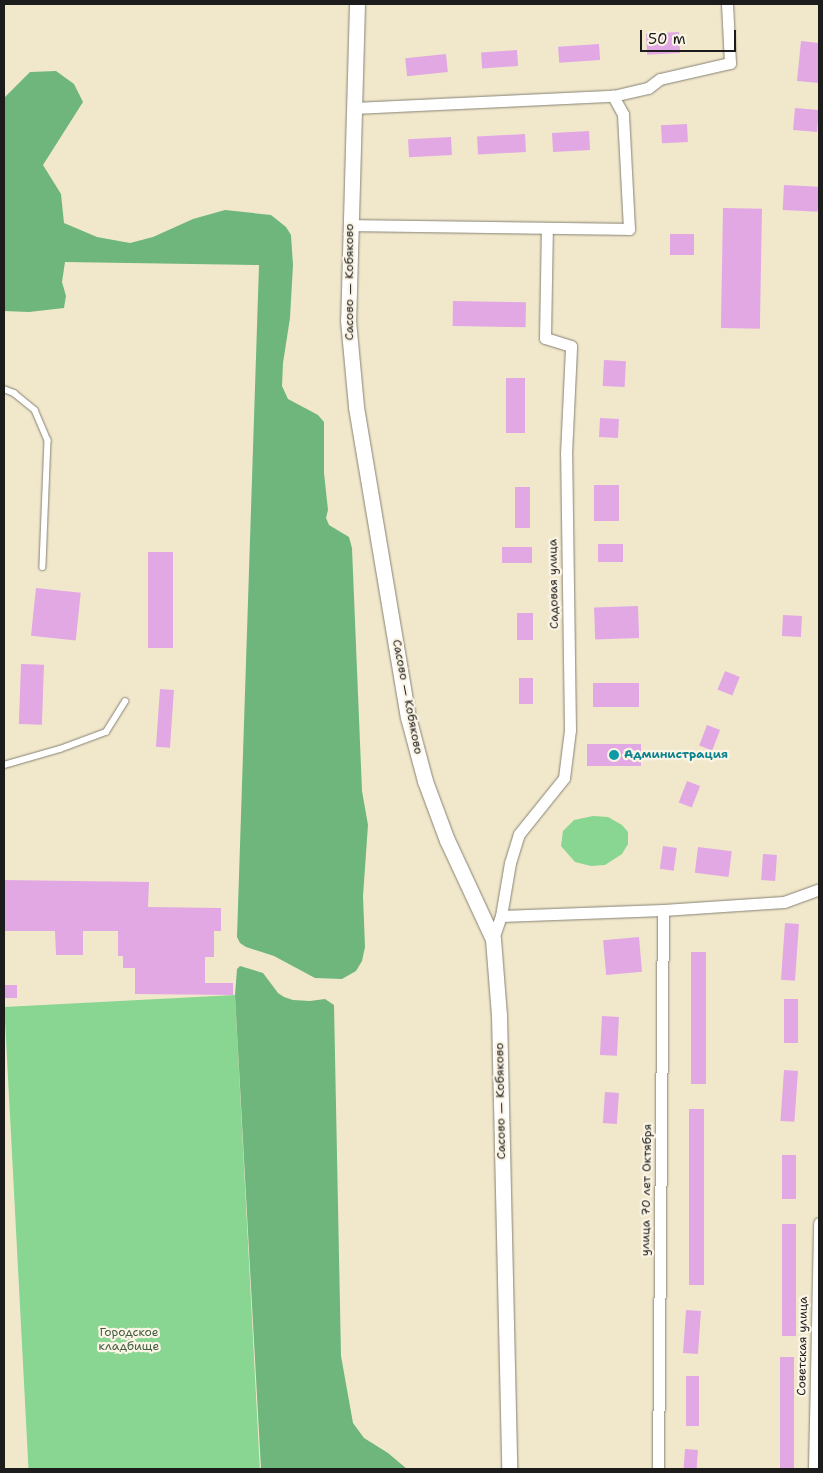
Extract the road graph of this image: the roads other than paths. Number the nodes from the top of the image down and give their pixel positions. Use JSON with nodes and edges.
{"nodes":[{"id":1,"x":357,"y":4,"type":"edge"},
{"id":2,"x":727,"y":4,"type":"edge"},
{"id":3,"x":613,"y":96,"type":"junction"},
{"id":4,"x":354,"y":108,"type":"junction"},
{"id":5,"x":350,"y":225,"type":"junction"},
{"id":6,"x":547,"y":228,"type":"junction"},
{"id":7,"x":4,"y":389,"type":"edge"},
{"id":8,"x":43,"y":567,"type":"dead end"},
{"id":9,"x":125,"y":702,"type":"dead end"},
{"id":10,"x":4,"y":765,"type":"edge"},
{"id":11,"x":819,"y":890,"type":"edge"},
{"id":12,"x":663,"y":910,"type":"junction"},
{"id":13,"x":501,"y":916,"type":"junction"},
{"id":14,"x":493,"y":938,"type":"junction"},
{"id":15,"x":819,"y":1223,"type":"edge"},
{"id":16,"x":509,"y":1469,"type":"edge"},
{"id":17,"x":658,"y":1469,"type":"edge"},
{"id":18,"x":814,"y":1469,"type":"edge"}],
"edges":[{"from":1,"to":4,"type":"street","name":"Сасово — Кобяково"},
{"from":2,"to":3,"type":"street"},
{"from":3,"to":4,"type":"street"},
{"from":3,"to":6,"type":"street"},
{"from":4,"to":5,"type":"street","name":"Сасово — Кобяково"},
{"from":5,"to":6,"type":"street"},
{"from":5,"to":14,"type":"street","name":"Сасово — Кобяково"},
{"from":6,"to":13,"type":"street","name":"Садовая улица"},
{"from":7,"to":8,"type":"lane"},
{"from":9,"to":10,"type":"lane"},
{"from":11,"to":12,"type":"street"},
{"from":12,"to":13,"type":"street"},
{"from":12,"to":17,"type":"street","name":"улица 70 лет Октября"},
{"from":13,"to":14,"type":"street","name":"Садовая улица"},
{"from":14,"to":16,"type":"street","name":"Сасово — Кобяково"},
{"from":15,"to":18,"type":"street","name":"Советская улица"}]}
